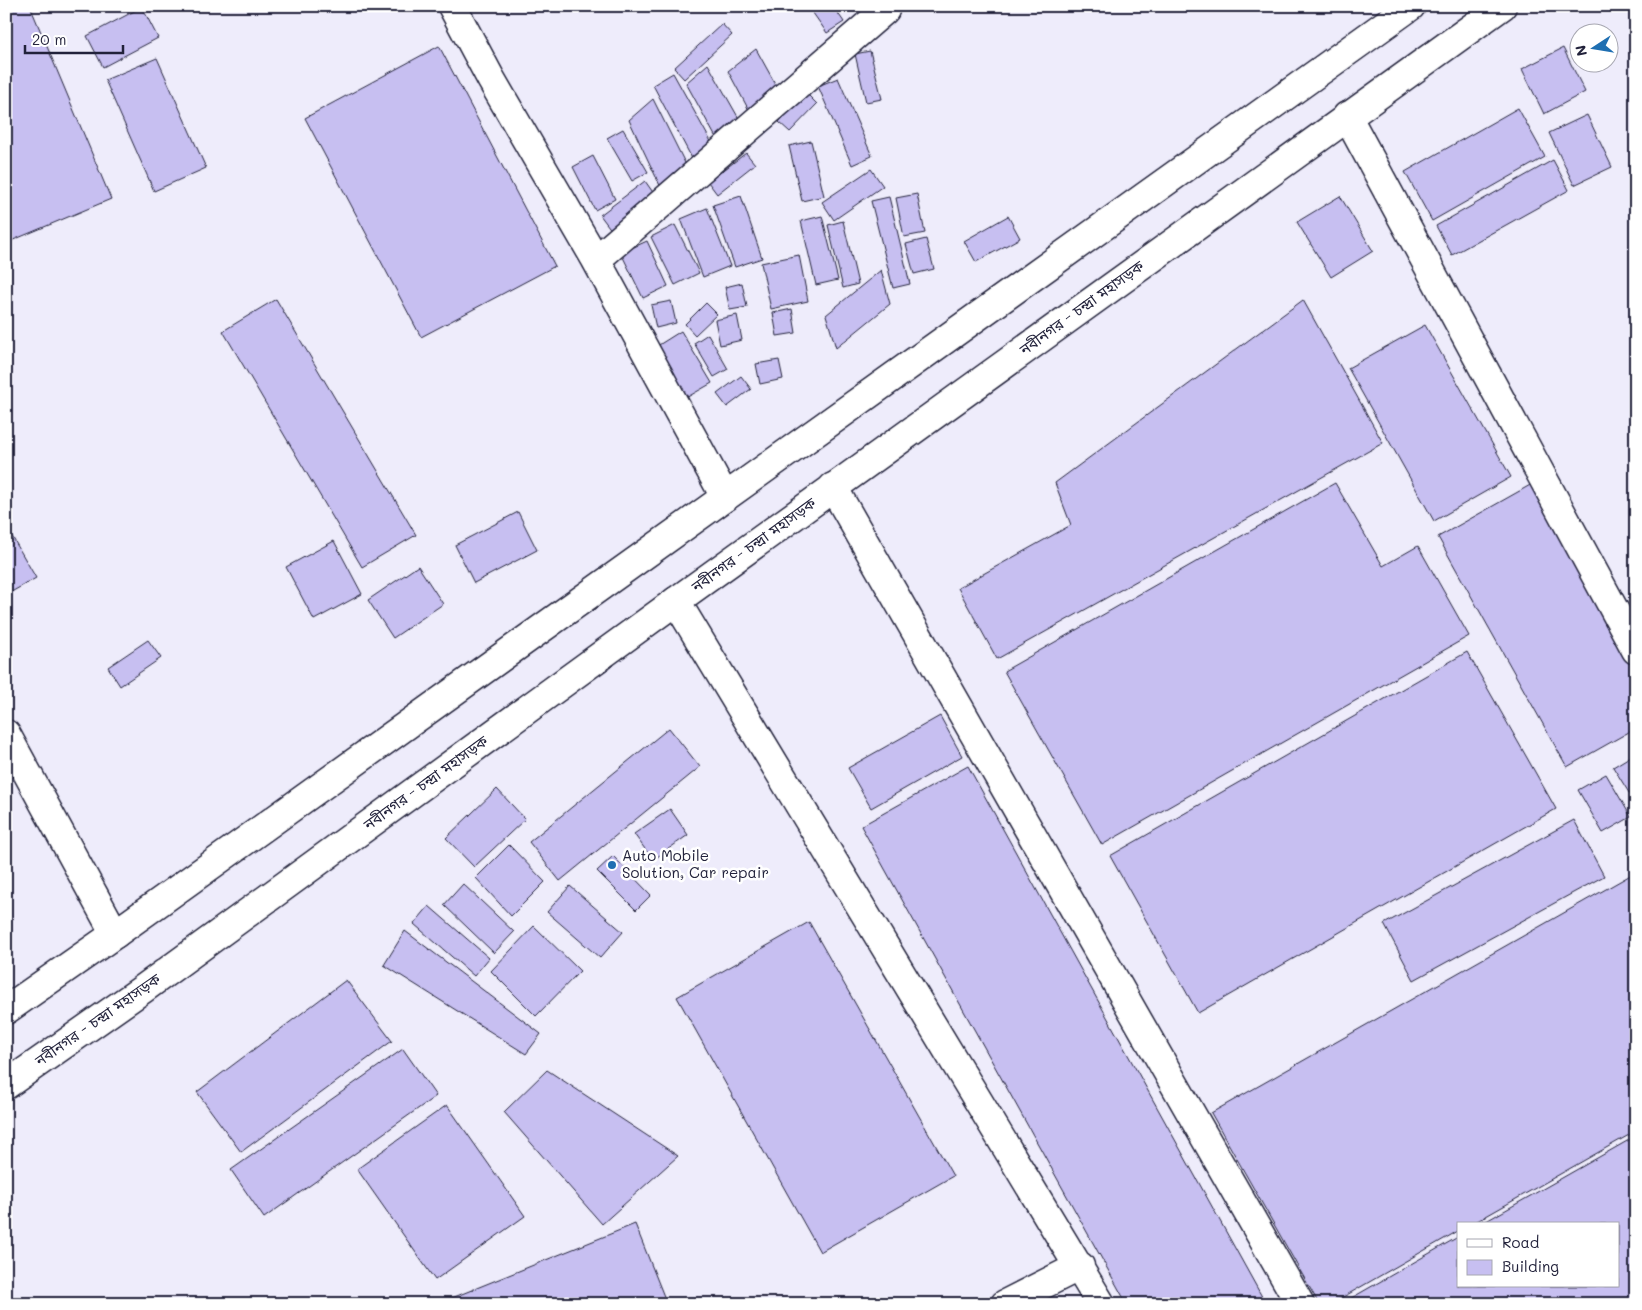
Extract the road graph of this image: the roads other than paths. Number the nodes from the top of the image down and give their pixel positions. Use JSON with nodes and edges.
{"nodes":[{"id":1,"x":452,"y":6,"type":"edge"},
{"id":2,"x":1411,"y":6,"type":"edge"},
{"id":3,"x":1502,"y":6,"type":"edge"},
{"id":4,"x":885,"y":10,"type":"dead end"},
{"id":5,"x":1348,"y":116,"type":"junction"},
{"id":6,"x":596,"y":260,"type":"junction"},
{"id":7,"x":833,"y":488,"type":"junction"},
{"id":8,"x":725,"y":497,"type":"junction"},
{"id":9,"x":676,"y":601,"type":"junction"},
{"id":10,"x":1636,"y":650,"type":"edge"},
{"id":11,"x":6,"y":734,"type":"edge"},
{"id":12,"x":115,"y":934,"type":"junction"},
{"id":13,"x":6,"y":1010,"type":"edge"},
{"id":14,"x":6,"y":1084,"type":"edge"},
{"id":15,"x":1080,"y":1266,"type":"junction"},
{"id":16,"x":1005,"y":1304,"type":"edge"},
{"id":17,"x":1101,"y":1304,"type":"edge"},
{"id":18,"x":1300,"y":1304,"type":"edge"}],
"edges":[{"from":1,"to":6,"type":"main road"},
{"from":2,"to":8,"type":"main road"},
{"from":3,"to":5,"type":"main road","name":"নবীনগর - চন্দ্রা মহাসড়ক"},
{"from":4,"to":6,"type":"main road"},
{"from":5,"to":7,"type":"main road","name":"নবীনগর - চন্দ্রা মহাসড়ক"},
{"from":5,"to":10,"type":"main road"},
{"from":6,"to":8,"type":"main road"},
{"from":7,"to":9,"type":"main road","name":"নবীনগর - চন্দ্রা মহাসড়ক"},
{"from":7,"to":18,"type":"main road"},
{"from":8,"to":12,"type":"main road"},
{"from":9,"to":14,"type":"main road","name":"নবীনগর - চন্দ্রা মহাসড়ক"},
{"from":9,"to":15,"type":"main road"},
{"from":11,"to":12,"type":"main road"},
{"from":12,"to":13,"type":"main road"},
{"from":15,"to":16,"type":"main road"},
{"from":15,"to":17,"type":"main road"}]}
